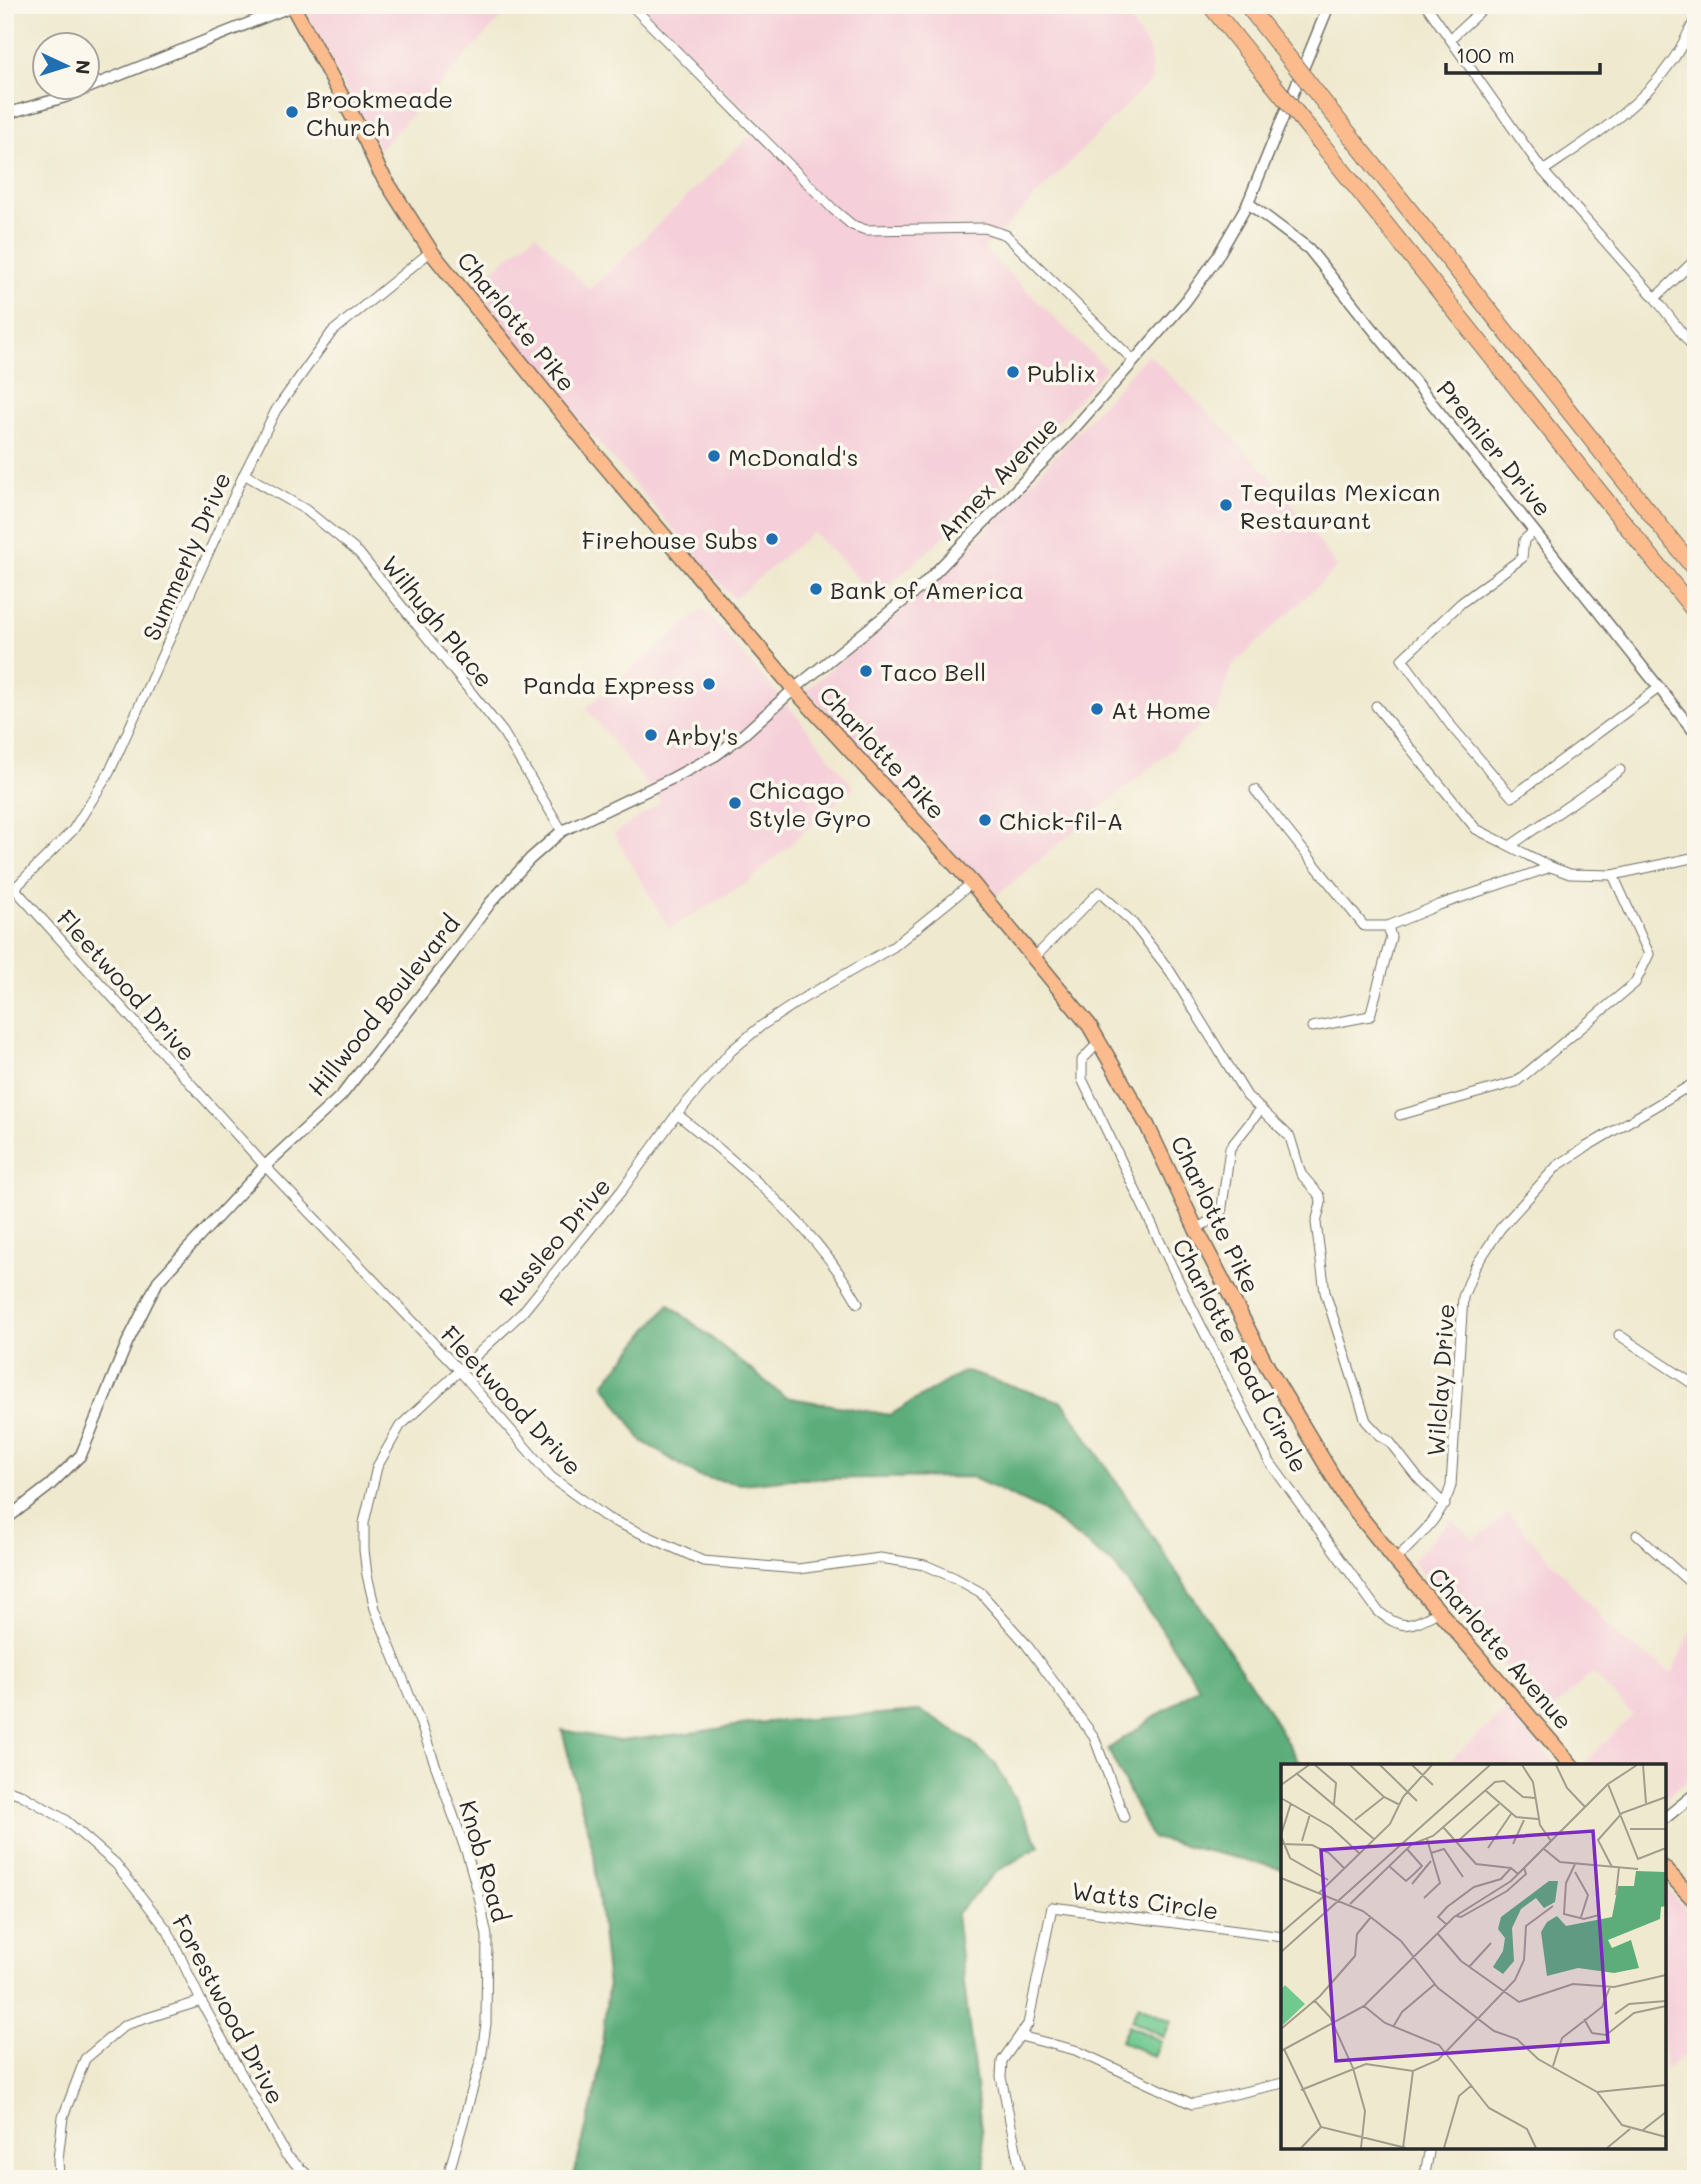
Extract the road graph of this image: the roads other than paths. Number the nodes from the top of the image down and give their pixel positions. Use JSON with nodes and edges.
{"nodes":[{"id":1,"x":293,"y":5,"type":"edge"},
{"id":2,"x":631,"y":5,"type":"edge"},
{"id":3,"x":1210,"y":5,"type":"edge"},
{"id":4,"x":1247,"y":5,"type":"edge"},
{"id":5,"x":1329,"y":5,"type":"edge"},
{"id":6,"x":1426,"y":5,"type":"edge"},
{"id":7,"x":1487,"y":5,"type":"edge"},
{"id":8,"x":1696,"y":18,"type":"edge"},
{"id":9,"x":1450,"y":39,"type":"junction"},
{"id":10,"x":5,"y":114,"type":"edge"},
{"id":11,"x":1543,"y":171,"type":"junction"},
{"id":12,"x":1248,"y":203,"type":"junction"},
{"id":13,"x":430,"y":252,"type":"junction"},
{"id":14,"x":1696,"y":259,"type":"edge"},
{"id":15,"x":1654,"y":298,"type":"junction"},
{"id":16,"x":1696,"y":351,"type":"edge"},
{"id":17,"x":1134,"y":361,"type":"junction"},
{"id":18,"x":244,"y":474,"type":"junction"},
{"id":19,"x":1534,"y":531,"type":"junction"},
{"id":20,"x":1696,"y":570,"type":"edge"},
{"id":21,"x":1696,"y":613,"type":"edge"},
{"id":22,"x":1660,"y":687,"type":"junction"},
{"id":23,"x":794,"y":690,"type":"junction"},
{"id":24,"x":1376,"y":706,"type":"dead end"},
{"id":25,"x":1696,"y":734,"type":"edge"},
{"id":26,"x":1620,"y":770,"type":"dead end"},
{"id":27,"x":1255,"y":790,"type":"dead end"},
{"id":28,"x":562,"y":831,"type":"junction"},
{"id":29,"x":1510,"y":846,"type":"junction"},
{"id":30,"x":1696,"y":857,"type":"edge"},
{"id":31,"x":1551,"y":867,"type":"junction"},
{"id":32,"x":1613,"y":875,"type":"junction"},
{"id":33,"x":5,"y":878,"type":"edge"},
{"id":34,"x":972,"y":883,"type":"junction"},
{"id":35,"x":15,"y":889,"type":"junction"},
{"id":36,"x":5,"y":898,"type":"edge"},
{"id":37,"x":1388,"y":926,"type":"junction"},
{"id":38,"x":1034,"y":958,"type":"junction"},
{"id":39,"x":1312,"y":1027,"type":"dead end"},
{"id":40,"x":1099,"y":1042,"type":"junction"},
{"id":41,"x":1696,"y":1082,"type":"edge"},
{"id":42,"x":1686,"y":1089,"type":"junction"},
{"id":43,"x":1696,"y":1100,"type":"edge"},
{"id":44,"x":1261,"y":1110,"type":"junction"},
{"id":45,"x":677,"y":1114,"type":"junction"},
{"id":46,"x":1400,"y":1115,"type":"dead end"},
{"id":47,"x":265,"y":1166,"type":"junction"},
{"id":48,"x":1196,"y":1229,"type":"junction"},
{"id":49,"x":858,"y":1304,"type":"dead end"},
{"id":50,"x":1619,"y":1335,"type":"dead end"},
{"id":51,"x":459,"y":1370,"type":"junction"},
{"id":52,"x":1696,"y":1386,"type":"edge"},
{"id":53,"x":1445,"y":1505,"type":"junction"},
{"id":54,"x":5,"y":1520,"type":"edge"},
{"id":55,"x":1637,"y":1535,"type":"dead end"},
{"id":56,"x":1395,"y":1560,"type":"junction"},
{"id":57,"x":1696,"y":1588,"type":"edge"},
{"id":58,"x":1440,"y":1611,"type":"junction"},
{"id":59,"x":420,"y":1722,"type":"joint"},
{"id":60,"x":1570,"y":1764,"type":"edge"},
{"id":61,"x":5,"y":1789,"type":"edge"},
{"id":62,"x":1696,"y":1793,"type":"edge"},
{"id":63,"x":1124,"y":1817,"type":"dead end"},
{"id":64,"x":1666,"y":1817,"type":"edge"},
{"id":65,"x":1666,"y":1870,"type":"edge"},
{"id":66,"x":1696,"y":1902,"type":"edge"},
{"id":67,"x":1281,"y":1937,"type":"edge"},
{"id":68,"x":201,"y":2001,"type":"junction"},
{"id":69,"x":1020,"y":2036,"type":"junction"},
{"id":70,"x":1281,"y":2083,"type":"edge"},
{"id":71,"x":1430,"y":2149,"type":"edge"},
{"id":72,"x":60,"y":2179,"type":"edge"},
{"id":73,"x":312,"y":2179,"type":"edge"},
{"id":74,"x":447,"y":2179,"type":"edge"},
{"id":75,"x":1023,"y":2179,"type":"edge"},
{"id":76,"x":1424,"y":2179,"type":"edge"}],
"edges":[{"from":1,"to":10,"type":"street"},
{"from":1,"to":13,"type":"main road","name":"Charlotte Pike"},
{"from":2,"to":17,"type":"street"},
{"from":3,"to":21,"type":"highway","bridge":true},
{"from":4,"to":20,"type":"highway","bridge":true},
{"from":5,"to":12,"type":"street","name":"Annex Avenue"},
{"from":6,"to":9,"type":"street"},
{"from":7,"to":9,"type":"street"},
{"from":8,"to":11,"type":"street"},
{"from":9,"to":11,"type":"street"},
{"from":11,"to":15,"type":"street"},
{"from":12,"to":17,"type":"street","name":"Annex Avenue"},
{"from":12,"to":19,"type":"street","name":"Premier Drive"},
{"from":13,"to":18,"type":"street","name":"Summerly Drive"},
{"from":13,"to":23,"type":"main road","name":"Charlotte Pike"},
{"from":14,"to":15,"type":"street"},
{"from":15,"to":16,"type":"street"},
{"from":17,"to":23,"type":"street","name":"Annex Avenue"},
{"from":18,"to":28,"type":"street","name":"Wilhugh Place"},
{"from":18,"to":35,"type":"street","name":"Summerly Drive"},
{"from":19,"to":22,"type":"street","name":"Premier Drive"},
{"from":19,"to":22,"type":"street"},
{"from":22,"to":25,"type":"street","name":"Premier Drive"},
{"from":23,"to":28,"type":"street","name":"Hillwood Boulevard"},
{"from":23,"to":34,"type":"main road","name":"Charlotte Pike"},
{"from":24,"to":29,"type":"street"},
{"from":26,"to":29,"type":"street"},
{"from":27,"to":37,"type":"street"},
{"from":28,"to":47,"type":"street","name":"Hillwood Boulevard"},
{"from":29,"to":31,"type":"street"},
{"from":30,"to":32,"type":"street"},
{"from":31,"to":32,"type":"street"},
{"from":31,"to":37,"type":"street"},
{"from":32,"to":46,"type":"street"},
{"from":33,"to":35,"type":"street","name":"Fleetwood Drive"},
{"from":34,"to":38,"type":"main road","name":"Charlotte Pike"},
{"from":34,"to":45,"type":"street","name":"Russleo Drive"},
{"from":35,"to":36,"type":"street","name":"Summerly Drive"},
{"from":35,"to":47,"type":"street","name":"Fleetwood Drive"},
{"from":37,"to":39,"type":"street"},
{"from":38,"to":40,"type":"main road","name":"Charlotte Pike"},
{"from":38,"to":44,"type":"street"},
{"from":40,"to":48,"type":"main road","name":"Charlotte Pike"},
{"from":40,"to":58,"type":"street","name":"Charlotte Road Circle"},
{"from":41,"to":42,"type":"street","name":"Wilclay Drive"},
{"from":42,"to":43,"type":"street"},
{"from":42,"to":53,"type":"street","name":"Wilclay Drive"},
{"from":44,"to":48,"type":"street"},
{"from":44,"to":53,"type":"street"},
{"from":45,"to":49,"type":"street"},
{"from":45,"to":51,"type":"street","name":"Russleo Drive"},
{"from":47,"to":51,"type":"street","name":"Fleetwood Drive"},
{"from":47,"to":54,"type":"street","name":"Hillwood Boulevard"},
{"from":48,"to":56,"type":"main road","name":"Charlotte Pike"},
{"from":50,"to":52,"type":"street"},
{"from":51,"to":59,"type":"street","name":"Russleo Drive"},
{"from":51,"to":63,"type":"street","name":"Fleetwood Drive"},
{"from":53,"to":56,"type":"street","name":"Wilclay Drive"},
{"from":55,"to":57,"type":"street"},
{"from":56,"to":58,"type":"main road","name":"Charlotte Avenue"},
{"from":58,"to":60,"type":"main road","name":"Charlotte Avenue"},
{"from":59,"to":74,"type":"street","name":"Knob Road"},
{"from":61,"to":68,"type":"street","name":"Forestwood Drive"},
{"from":62,"to":64,"type":"street"},
{"from":65,"to":66,"type":"main road"},
{"from":67,"to":69,"type":"street","name":"Watts Circle"},
{"from":68,"to":72,"type":"street"},
{"from":68,"to":73,"type":"street","name":"Forestwood Drive"},
{"from":69,"to":70,"type":"street"},
{"from":69,"to":75,"type":"street","name":"Watts Circle"},
{"from":71,"to":76,"type":"street"}]}
